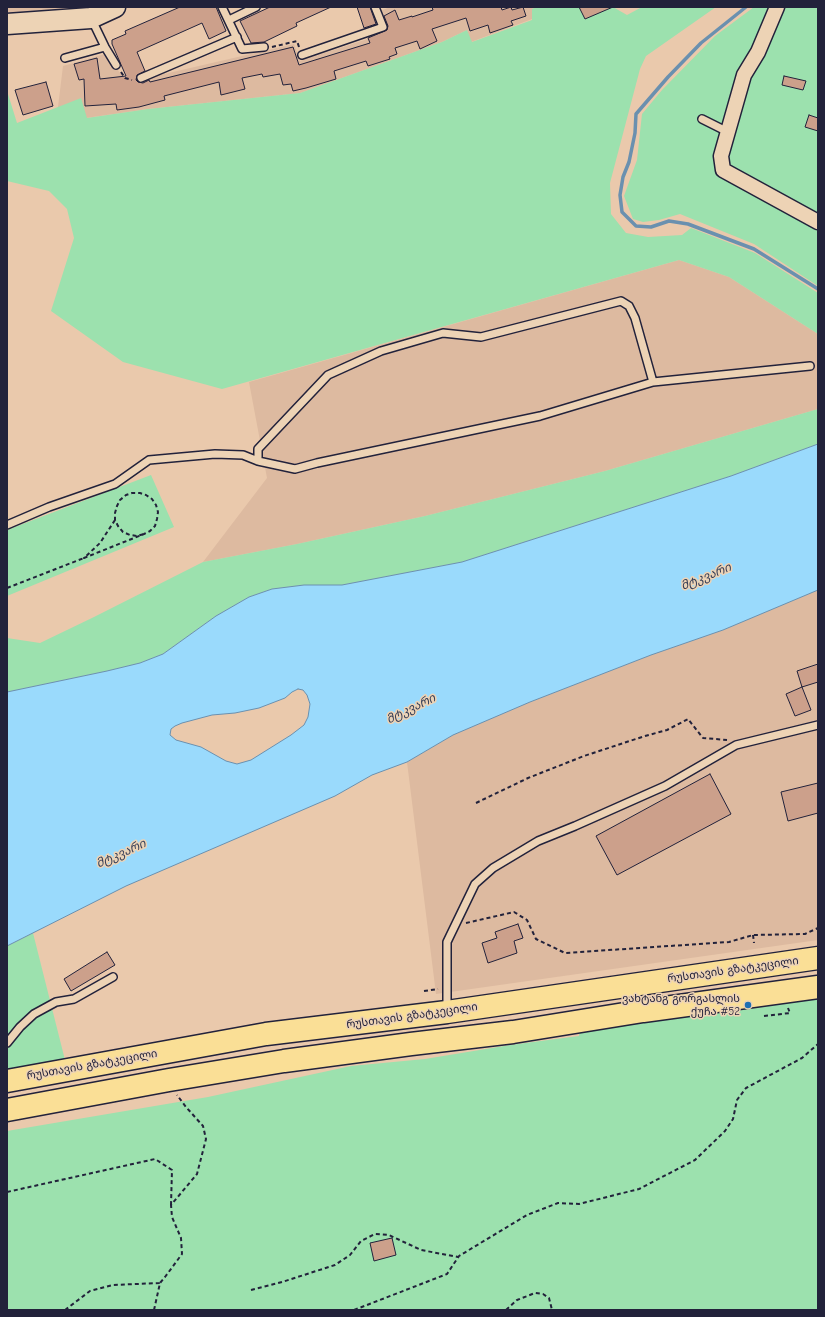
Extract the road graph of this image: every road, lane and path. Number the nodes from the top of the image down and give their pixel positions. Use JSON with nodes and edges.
{"nodes":[{"id":1,"x":115,"y":7,"type":"edge"},
{"id":2,"x":222,"y":7,"type":"edge"},
{"id":3,"x":256,"y":7,"type":"edge"},
{"id":4,"x":375,"y":7,"type":"edge"},
{"id":5,"x":777,"y":7,"type":"edge"},
{"id":6,"x":91,"y":18,"type":"junction"},
{"id":7,"x":229,"y":20,"type":"junction"},
{"id":8,"x":7,"y":24,"type":"edge"},
{"id":9,"x":237,"y":37,"type":"junction"},
{"id":10,"x":264,"y":46,"type":"joint"},
{"id":11,"x":105,"y":47,"type":"junction"},
{"id":12,"x":302,"y":54,"type":"joint"},
{"id":13,"x":65,"y":58,"type":"dead end"},
{"id":14,"x":116,"y":65,"type":"joint"},
{"id":15,"x":141,"y":78,"type":"joint"},
{"id":16,"x":702,"y":119,"type":"dead end"},
{"id":17,"x":728,"y":132,"type":"junction"},
{"id":18,"x":818,"y":222,"type":"edge"},
{"id":19,"x":810,"y":366,"type":"dead end"},
{"id":20,"x":653,"y":382,"type":"junction"},
{"id":21,"x":258,"y":461,"type":"junction"},
{"id":22,"x":116,"y":520,"type":"junction"},
{"id":23,"x":7,"y":525,"type":"edge"},
{"id":24,"x":144,"y":534,"type":"junction"},
{"id":25,"x":84,"y":558,"type":"junction"},
{"id":26,"x":7,"y":588,"type":"edge"},
{"id":27,"x":818,"y":725,"type":"edge"},
{"id":28,"x":736,"y":745,"type":"junction"},
{"id":29,"x":476,"y":803,"type":"dead end"},
{"id":30,"x":455,"y":926,"type":"junction"},
{"id":31,"x":818,"y":928,"type":"edge"},
{"id":32,"x":753,"y":935,"type":"junction"},
{"id":33,"x":754,"y":943,"type":"dead end"},
{"id":34,"x":818,"y":958,"type":"edge"},
{"id":35,"x":113,"y":977,"type":"dead end"},
{"id":36,"x":447,"y":987,"type":"junction"},
{"id":37,"x":818,"y":987,"type":"edge"},
{"id":38,"x":424,"y":991,"type":"dead end"},
{"id":39,"x":447,"y":1012,"type":"junction"},
{"id":40,"x":790,"y":1013,"type":"dead end"},
{"id":41,"x":764,"y":1016,"type":"dead end"},
{"id":42,"x":7,"y":1043,"type":"edge"},
{"id":43,"x":818,"y":1044,"type":"edge"},
{"id":44,"x":169,"y":1080,"type":"junction"},
{"id":45,"x":7,"y":1081,"type":"edge"},
{"id":46,"x":7,"y":1110,"type":"edge"},
{"id":47,"x":7,"y":1192,"type":"edge"},
{"id":48,"x":171,"y":1205,"type":"junction"},
{"id":49,"x":458,"y":1257,"type":"junction"},
{"id":50,"x":160,"y":1282,"type":"junction"},
{"id":51,"x":251,"y":1290,"type":"dead end"},
{"id":52,"x":65,"y":1310,"type":"edge"},
{"id":53,"x":154,"y":1310,"type":"edge"},
{"id":54,"x":354,"y":1310,"type":"edge"},
{"id":55,"x":506,"y":1310,"type":"edge"},
{"id":56,"x":552,"y":1310,"type":"edge"}],
"edges":[{"from":1,"to":6,"type":"main road"},
{"from":2,"to":7,"type":"lane"},
{"from":3,"to":7,"type":"lane"},
{"from":4,"to":12,"type":"lane"},
{"from":5,"to":17,"type":"street"},
{"from":6,"to":8,"type":"main road"},
{"from":6,"to":11,"type":"lane"},
{"from":7,"to":9,"type":"lane"},
{"from":9,"to":10,"type":"lane"},
{"from":9,"to":15,"type":"lane"},
{"from":10,"to":12,"type":"path"},
{"from":11,"to":13,"type":"lane"},
{"from":11,"to":14,"type":"lane"},
{"from":14,"to":15,"type":"path"},
{"from":16,"to":17,"type":"lane"},
{"from":17,"to":18,"type":"street"},
{"from":19,"to":20,"type":"lane"},
{"from":20,"to":21,"type":"lane"},
{"from":20,"to":21,"type":"lane"},
{"from":21,"to":23,"type":"lane"},
{"from":22,"to":24,"type":"path"},
{"from":22,"to":24,"type":"path"},
{"from":22,"to":25,"type":"path"},
{"from":24,"to":25,"type":"path"},
{"from":25,"to":26,"type":"path"},
{"from":27,"to":28,"type":"lane"},
{"from":28,"to":29,"type":"path"},
{"from":28,"to":30,"type":"lane"},
{"from":30,"to":32,"type":"path"},
{"from":30,"to":36,"type":"lane"},
{"from":31,"to":32,"type":"path"},
{"from":32,"to":33,"type":"path"},
{"from":34,"to":39,"type":"highway","name":"რუსთავის გზატკეცილი"},
{"from":35,"to":42,"type":"lane"},
{"from":36,"to":38,"type":"path"},
{"from":36,"to":39,"type":"lane"},
{"from":37,"to":44,"type":"highway"},
{"from":39,"to":45,"type":"highway","name":"რუსთავის გზატკეცილი"},
{"from":40,"to":41,"type":"path"},
{"from":43,"to":49,"type":"path"},
{"from":44,"to":46,"type":"highway"},
{"from":44,"to":48,"type":"path"},
{"from":47,"to":48,"type":"path"},
{"from":48,"to":50,"type":"path"},
{"from":49,"to":51,"type":"path"},
{"from":49,"to":54,"type":"path"},
{"from":50,"to":52,"type":"path"},
{"from":50,"to":53,"type":"path"},
{"from":55,"to":56,"type":"path"}]}
